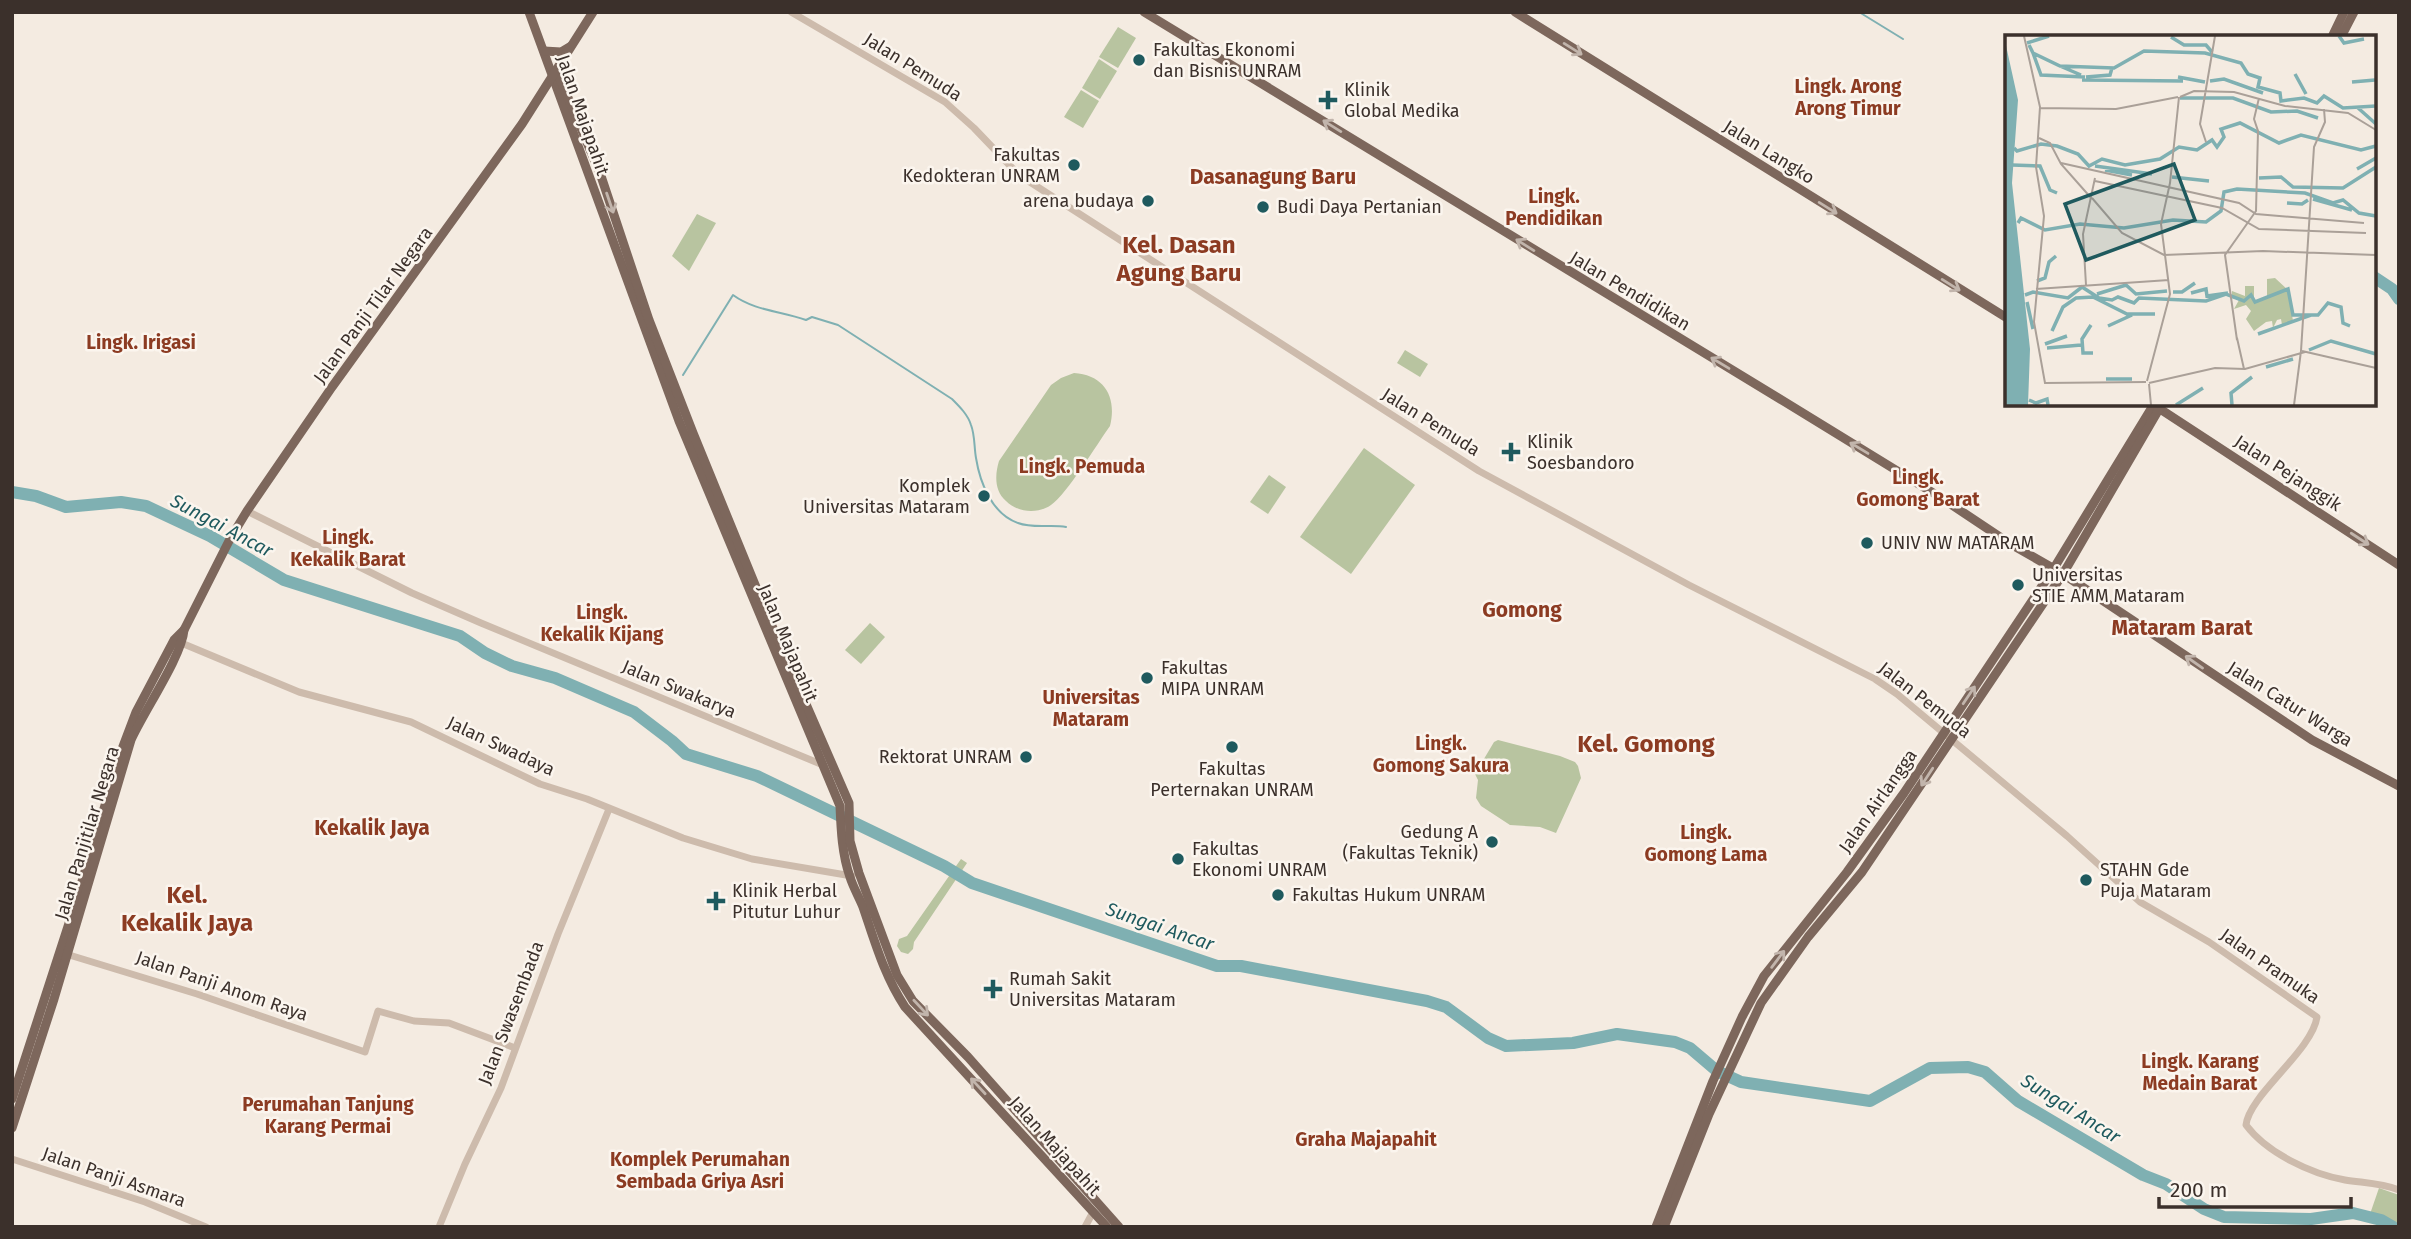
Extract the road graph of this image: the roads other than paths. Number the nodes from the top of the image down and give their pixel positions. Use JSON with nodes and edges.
{"nodes":[{"id":1,"x":529,"y":12,"type":"edge"},
{"id":2,"x":593,"y":12,"type":"edge"},
{"id":3,"x":791,"y":12,"type":"edge"},
{"id":4,"x":1144,"y":12,"type":"edge"},
{"id":5,"x":1515,"y":12,"type":"edge"},
{"id":6,"x":2344,"y":12,"type":"edge"},
{"id":7,"x":2354,"y":12,"type":"edge"},
{"id":8,"x":2333,"y":35,"type":"edge"},
{"id":9,"x":2342,"y":35,"type":"edge"},
{"id":10,"x":575,"y":43,"type":"junction"},
{"id":11,"x":544,"y":51,"type":"junction"},
{"id":12,"x":554,"y":75,"type":"junction"},
{"id":13,"x":2005,"y":317,"type":"edge"},
{"id":14,"x":2155,"y":406,"type":"edge"},
{"id":15,"x":2158,"y":406,"type":"edge"},
{"id":16,"x":247,"y":511,"type":"junction"},
{"id":17,"x":219,"y":560,"type":"joint"},
{"id":18,"x":2399,"y":565,"type":"edge"},
{"id":19,"x":2059,"y":571,"type":"junction"},
{"id":20,"x":768,"y":627,"type":"junction"},
{"id":21,"x":178,"y":642,"type":"junction"},
{"id":22,"x":1947,"y":736,"type":"junction"},
{"id":23,"x":821,"y":764,"type":"junction"},
{"id":24,"x":834,"y":769,"type":"junction"},
{"id":25,"x":2399,"y":786,"type":"edge"},
{"id":26,"x":844,"y":805,"type":"junction"},
{"id":27,"x":609,"y":809,"type":"junction"},
{"id":28,"x":2067,"y":836,"type":"joint"},
{"id":29,"x":95,"y":852,"type":"junction"},
{"id":30,"x":854,"y":875,"type":"junction"},
{"id":31,"x":66,"y":954,"type":"junction"},
{"id":32,"x":943,"y":1031,"type":"junction"},
{"id":33,"x":934,"y":1038,"type":"junction"},
{"id":34,"x":515,"y":1048,"type":"junction"},
{"id":35,"x":1718,"y":1083,"type":"junction"},
{"id":36,"x":12,"y":1099,"type":"edge"},
{"id":37,"x":12,"y":1128,"type":"edge"},
{"id":38,"x":12,"y":1159,"type":"edge"},
{"id":39,"x":1685,"y":1161,"type":"junction"},
{"id":40,"x":2399,"y":1190,"type":"edge"},
{"id":41,"x":1093,"y":1212,"type":"junction"},
{"id":42,"x":205,"y":1227,"type":"edge"},
{"id":43,"x":439,"y":1227,"type":"edge"},
{"id":44,"x":1085,"y":1227,"type":"edge"},
{"id":45,"x":1107,"y":1227,"type":"edge"},
{"id":46,"x":1119,"y":1227,"type":"edge"},
{"id":47,"x":1656,"y":1227,"type":"edge"},
{"id":48,"x":1664,"y":1227,"type":"edge"}],
"edges":[{"from":1,"to":11,"type":"main road","name":"Jalan Majapahit"},
{"from":2,"to":10,"type":"main road","name":"Jalan Panji Tilar Negara"},
{"from":3,"to":22,"type":"street","name":"Jalan Pemuda"},
{"from":19,"to":4,"type":"main road","name":"Jalan Pendidikan","one_way":true},
{"from":5,"to":13,"type":"main road","name":"Jalan Langko","one_way":true},
{"from":6,"to":8,"type":"main road"},
{"from":7,"to":9,"type":"main road"},
{"from":10,"to":11,"type":"main road"},
{"from":10,"to":12,"type":"main road","name":"Jalan Panji Tilar Negara"},
{"from":11,"to":12,"type":"main road","name":"Jalan Majapahit"},
{"from":12,"to":16,"type":"main road","name":"Jalan Panji Tilar Negara"},
{"from":12,"to":20,"type":"main road","name":"Jalan Majapahit"},
{"from":14,"to":19,"type":"main road","name":"Jalan Airlangga"},
{"from":15,"to":18,"type":"main road","name":"Jalan Pejanggik","one_way":true},
{"from":16,"to":17,"type":"main road","name":"Jalan Panji Tilar Negara"},
{"from":16,"to":23,"type":"street","name":"Jalan Swakarya"},
{"from":17,"to":21,"type":"main road","name":"Jalan Panjitilar Negara"},
{"from":19,"to":22,"type":"main road","name":"Jalan Airlangga"},
{"from":25,"to":19,"type":"main road","name":"Jalan Catur Warga","one_way":true},
{"from":20,"to":23,"type":"main road","name":"Jalan Majapahit"},
{"from":20,"to":24,"type":"main road","name":"Jalan Majapahit"},
{"from":21,"to":27,"type":"street","name":"Jalan Swadaya"},
{"from":21,"to":29,"type":"main road","name":"Jalan Panjitilar Negara"},
{"from":22,"to":28,"type":"street","name":"Jalan Pemuda"},
{"from":22,"to":35,"type":"main road","name":"Jalan Airlangga","one_way":true},
{"from":35,"to":22,"type":"main road","name":"Jalan Airlangga","one_way":true},
{"from":23,"to":24,"type":"street","name":"Jalan Swakarya"},
{"from":23,"to":26,"type":"main road","name":"Jalan Majapahit"},
{"from":24,"to":26,"type":"main road","name":"Jalan Majapahit"},
{"from":26,"to":30,"type":"main road","name":"Jalan Majapahit"},
{"from":27,"to":30,"type":"street","name":"Jalan Swadaya"},
{"from":27,"to":34,"type":"street","name":"Jalan Swasembada"},
{"from":28,"to":40,"type":"street","name":"Jalan Pramuka"},
{"from":29,"to":31,"type":"main road","name":"Jalan Panjitilar Negara"},
{"from":29,"to":36,"type":"main road"},
{"from":30,"to":32,"type":"main road","name":"Jalan Majapahit","one_way":true},
{"from":30,"to":33,"type":"main road","name":"Jalan Majapahit"},
{"from":31,"to":34,"type":"street","name":"Jalan Panji Anom Raya"},
{"from":31,"to":37,"type":"main road","name":"Jalan Panjitilar Negara"},
{"from":32,"to":33,"type":"main road"},
{"from":32,"to":46,"type":"main road","name":"Jalan Majapahit"},
{"from":41,"to":33,"type":"main road","name":"Jalan Majapahit","one_way":true},
{"from":34,"to":43,"type":"street","name":"Jalan Swasembada"},
{"from":35,"to":39,"type":"main road","name":"Jalan Airlangga"},
{"from":38,"to":42,"type":"street","name":"Jalan Panji Asmara"},
{"from":39,"to":47,"type":"main road","name":"Jalan Airlangga"},
{"from":39,"to":48,"type":"main road","name":"Jalan Airlangga"},
{"from":41,"to":44,"type":"street"},
{"from":41,"to":45,"type":"main road","name":"Jalan Majapahit"}]}
